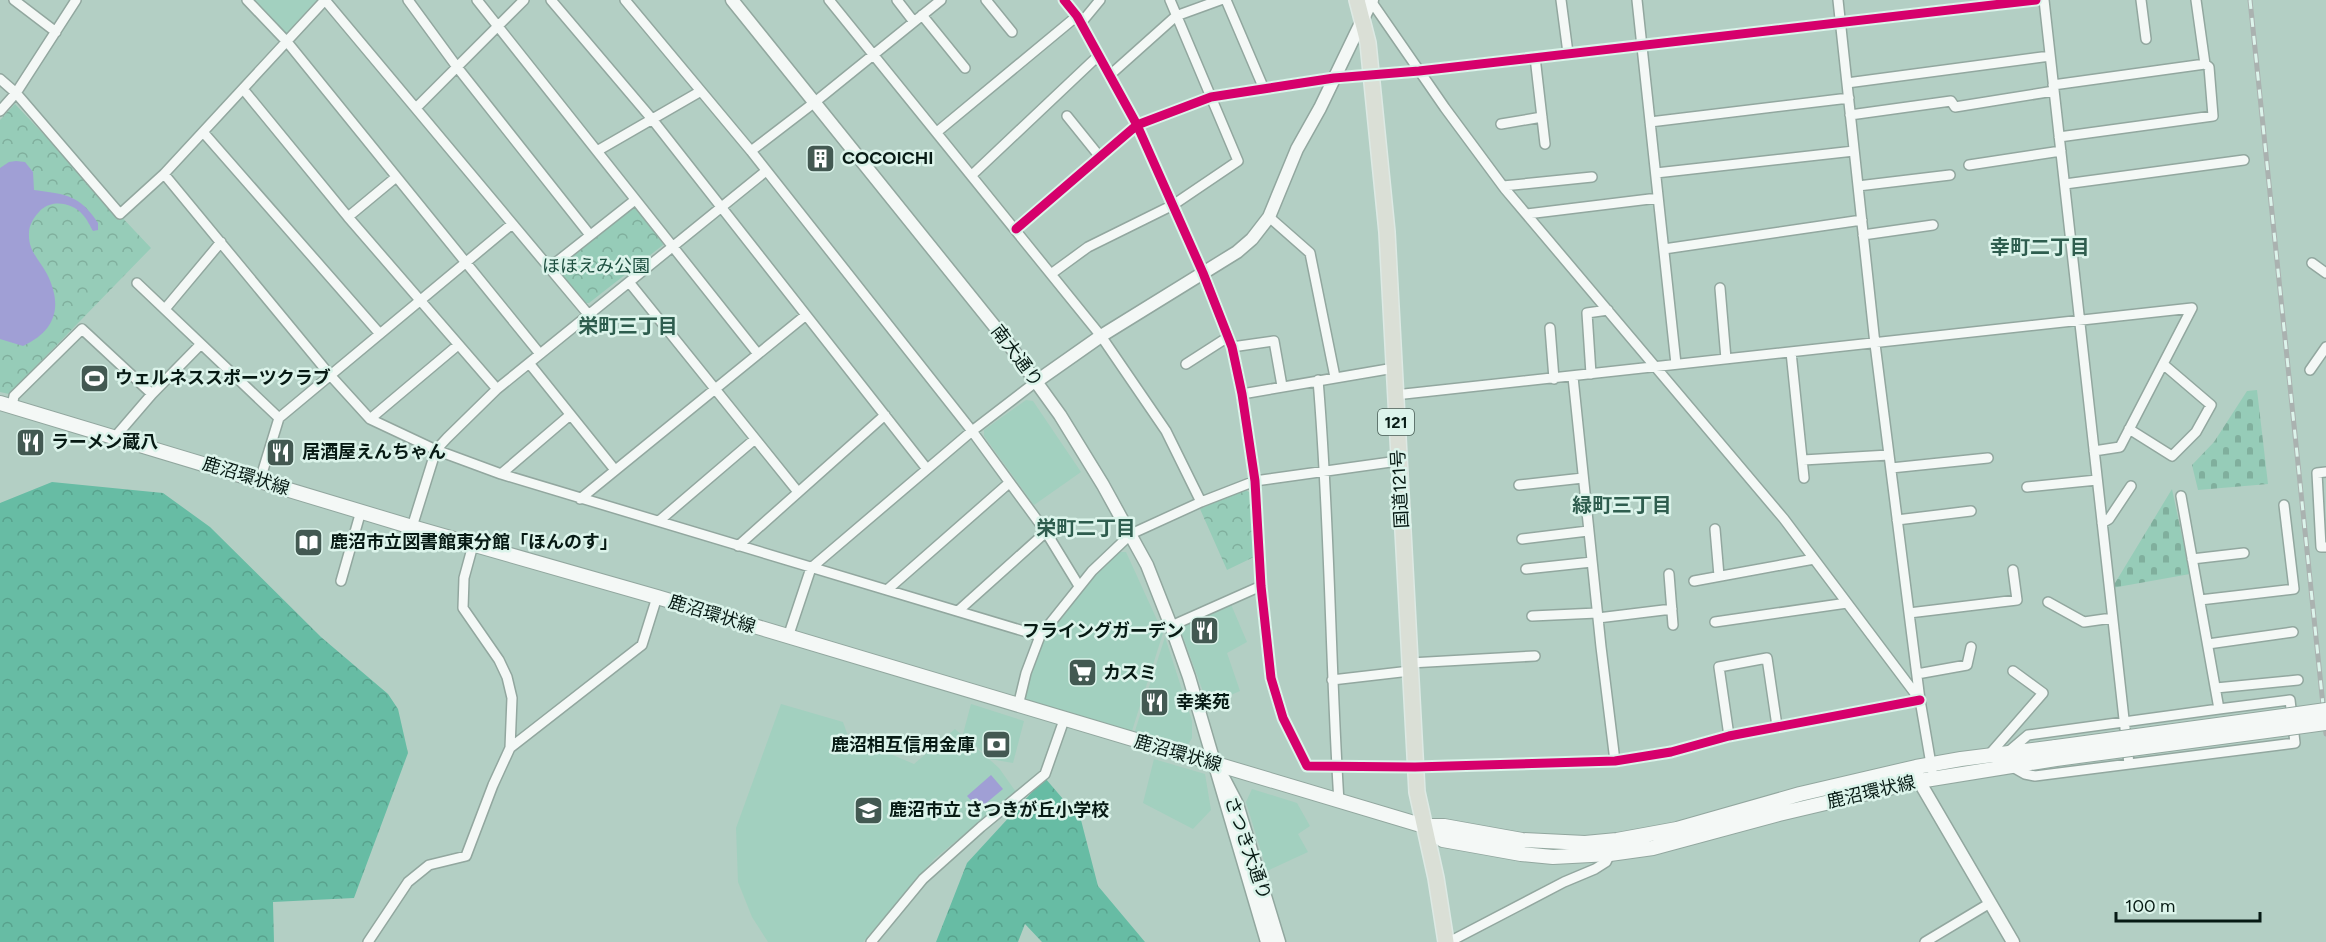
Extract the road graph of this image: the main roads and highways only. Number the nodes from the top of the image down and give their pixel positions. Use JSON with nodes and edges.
{"nodes":[{"id":1,"x":1357,"y":0,"type":"edge"},
{"id":2,"x":6,"y":404,"type":"edge"},
{"id":3,"x":2326,"y":710,"type":"edge"},
{"id":4,"x":2326,"y":723,"type":"edge"},
{"id":5,"x":2056,"y":753,"type":"junction"},
{"id":6,"x":2009,"y":759,"type":"junction"},
{"id":7,"x":1424,"y":826,"type":"junction"},
{"id":8,"x":1447,"y":942,"type":"edge"}],
"edges":[{"from":1,"to":7,"type":"highway","name":"国道121号","number":"121"},
{"from":2,"to":7,"type":"main road","name":"鹿沼環状線"},
{"from":3,"to":5,"type":"main road","name":"鹿沼環状線","bridge":true},
{"from":4,"to":5,"type":"main road","name":"鹿沼環状線","bridge":true},
{"from":5,"to":6,"type":"main road","name":"鹿沼環状線"},
{"from":6,"to":7,"type":"main road","name":"鹿沼環状線"},
{"from":6,"to":7,"type":"main road","name":"鹿沼環状線"},
{"from":7,"to":8,"type":"highway","name":"国道121号","number":"121"}]}
